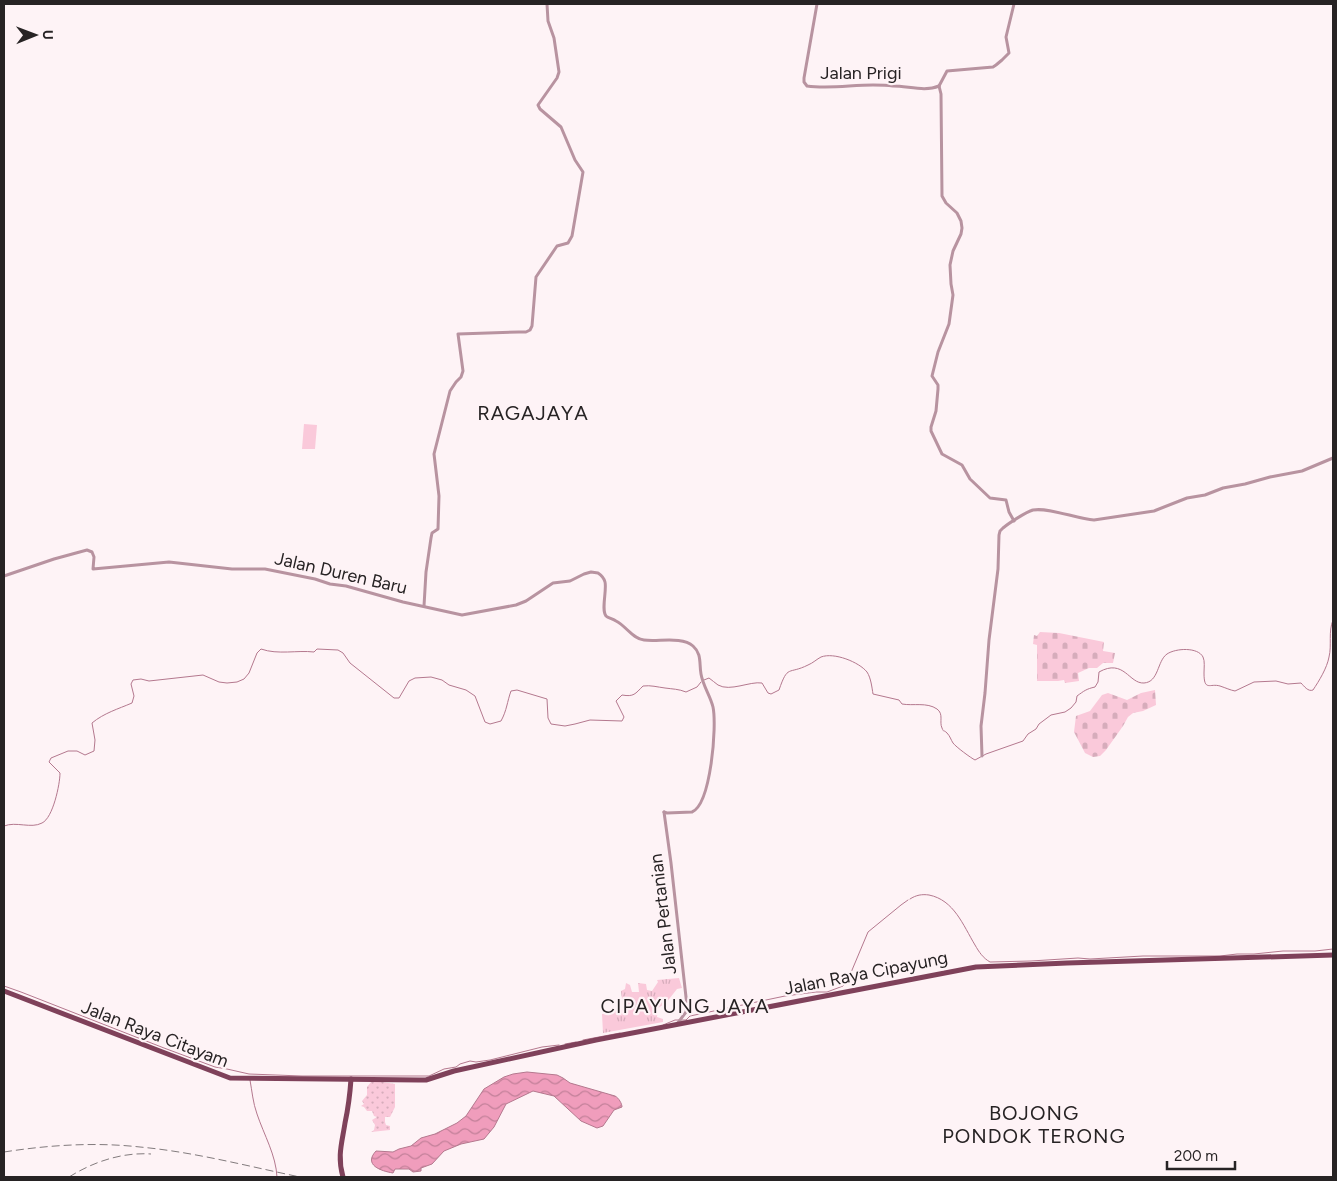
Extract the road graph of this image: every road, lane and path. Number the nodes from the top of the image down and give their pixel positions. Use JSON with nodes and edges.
{"nodes":[{"id":1,"x":546,"y":4,"type":"edge"},
{"id":2,"x":817,"y":4,"type":"edge"},
{"id":3,"x":1014,"y":4,"type":"edge"},
{"id":4,"x":940,"y":86,"type":"junction"},
{"id":5,"x":1333,"y":458,"type":"edge"},
{"id":6,"x":1014,"y":521,"type":"junction"},
{"id":7,"x":4,"y":576,"type":"edge"},
{"id":8,"x":424,"y":606,"type":"junction"},
{"id":9,"x":982,"y":756,"type":"dead end"},
{"id":10,"x":1333,"y":955,"type":"edge"},
{"id":11,"x":4,"y":991,"type":"edge"},
{"id":12,"x":686,"y":1012,"type":"junction"},
{"id":13,"x":687,"y":1020,"type":"junction"},
{"id":14,"x":678,"y":1021,"type":"junction"},
{"id":15,"x":351,"y":1080,"type":"junction"},
{"id":16,"x":343,"y":1177,"type":"edge"}],
"edges":[{"from":1,"to":8,"type":"street"},
{"from":2,"to":4,"type":"street","name":"Jalan Prigi"},
{"from":3,"to":4,"type":"street"},
{"from":4,"to":6,"type":"street"},
{"from":5,"to":6,"type":"street"},
{"from":6,"to":9,"type":"street"},
{"from":7,"to":8,"type":"street","name":"Jalan Duren Baru"},
{"from":8,"to":12,"type":"street","name":"Jalan Pertanian"},
{"from":10,"to":13,"type":"main road","name":"Jalan Raya Cipayung"},
{"from":11,"to":15,"type":"main road","name":"Jalan Raya Citayam"},
{"from":12,"to":13,"type":"street","name":"Jalan Pertanian"},
{"from":12,"to":14,"type":"street"},
{"from":13,"to":14,"type":"main road","name":"Jalan Raya Cipayung"},
{"from":14,"to":15,"type":"main road","name":"Jalan Raya Cipayung"},
{"from":15,"to":16,"type":"main road"}]}
